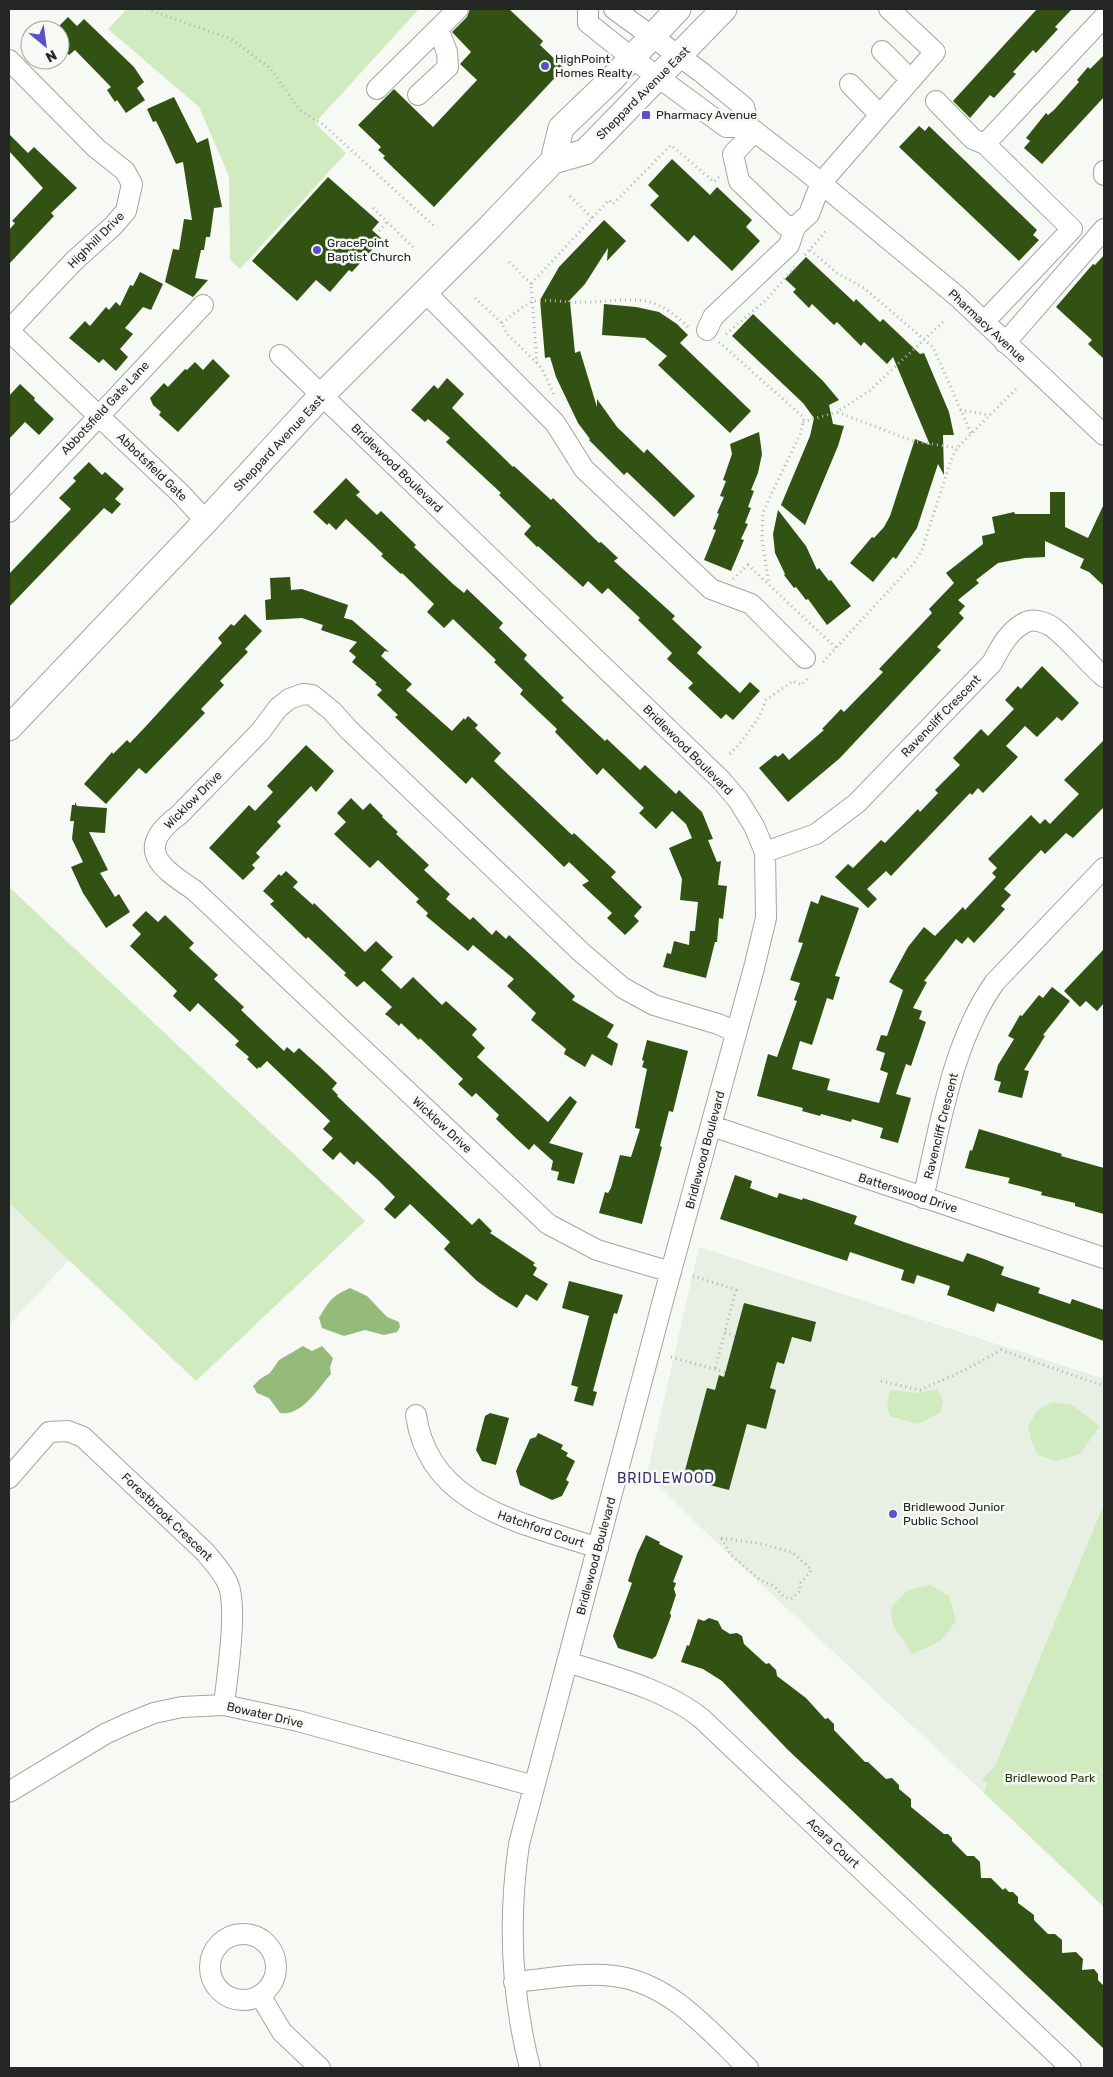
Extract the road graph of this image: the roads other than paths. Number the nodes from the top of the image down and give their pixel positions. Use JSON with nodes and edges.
{"nodes":[{"id":1,"x":458,"y":9,"type":"edge"},
{"id":2,"x":588,"y":9,"type":"edge"},
{"id":3,"x":614,"y":9,"type":"edge"},
{"id":4,"x":678,"y":9,"type":"edge"},
{"id":5,"x":724,"y":9,"type":"edge"},
{"id":6,"x":889,"y":9,"type":"edge"},
{"id":7,"x":1104,"y":17,"type":"edge"},
{"id":8,"x":438,"y":29,"type":"junction"},
{"id":9,"x":651,"y":36,"type":"junction"},
{"id":10,"x":882,"y":52,"type":"dead end"},
{"id":11,"x":679,"y":56,"type":"junction"},
{"id":12,"x":632,"y":58,"type":"junction"},
{"id":13,"x":9,"y":60,"type":"edge"},
{"id":14,"x":658,"y":78,"type":"junction"},
{"id":15,"x":911,"y":80,"type":"junction"},
{"id":16,"x":850,"y":84,"type":"dead end"},
{"id":17,"x":377,"y":89,"type":"dead end"},
{"id":18,"x":418,"y":95,"type":"dead end"},
{"id":19,"x":936,"y":101,"type":"dead end"},
{"id":20,"x":880,"y":116,"type":"junction"},
{"id":21,"x":752,"y":129,"type":"junction"},
{"id":22,"x":985,"y":144,"type":"junction"},
{"id":23,"x":553,"y":161,"type":"junction"},
{"id":24,"x":821,"y":183,"type":"junction"},
{"id":25,"x":795,"y":227,"type":"junction"},
{"id":26,"x":1104,"y":229,"type":"edge"},
{"id":27,"x":426,"y":292,"type":"junction"},
{"id":28,"x":202,"y":305,"type":"dead end"},
{"id":29,"x":984,"y":322,"type":"junction"},
{"id":30,"x":9,"y":330,"type":"edge"},
{"id":31,"x":709,"y":336,"type":"road end"},
{"id":32,"x":1004,"y":343,"type":"junction"},
{"id":33,"x":280,"y":355,"type":"dead end"},
{"id":34,"x":321,"y":396,"type":"junction"},
{"id":35,"x":98,"y":416,"type":"junction"},
{"id":36,"x":1104,"y":435,"type":"edge"},
{"id":37,"x":9,"y":512,"type":"edge"},
{"id":38,"x":206,"y":521,"type":"junction"},
{"id":39,"x":813,"y":666,"type":"road end"},
{"id":40,"x":1104,"y":677,"type":"edge"},
{"id":41,"x":9,"y":728,"type":"edge"},
{"id":42,"x":765,"y":852,"type":"junction"},
{"id":43,"x":1104,"y":868,"type":"edge"},
{"id":44,"x":736,"y":1032,"type":"junction"},
{"id":45,"x":712,"y":1126,"type":"junction"},
{"id":46,"x":923,"y":1198,"type":"junction"},
{"id":47,"x":1104,"y":1258,"type":"edge"},
{"id":48,"x":671,"y":1272,"type":"junction"},
{"id":49,"x":416,"y":1415,"type":"dead end"},
{"id":50,"x":9,"y":1478,"type":"edge"},
{"id":51,"x":598,"y":1548,"type":"junction"},
{"id":52,"x":567,"y":1662,"type":"junction"},
{"id":53,"x":224,"y":1705,"type":"junction"},
{"id":54,"x":534,"y":1786,"type":"junction"},
{"id":55,"x":9,"y":1792,"type":"edge"},
{"id":56,"x":514,"y":1982,"type":"junction"},
{"id":57,"x":260,"y":1995,"type":"dead end"},
{"id":58,"x":320,"y":2068,"type":"edge"},
{"id":59,"x":530,"y":2068,"type":"edge"},
{"id":60,"x":748,"y":2068,"type":"edge"},
{"id":61,"x":1071,"y":2068,"type":"edge"}],
"edges":[{"from":1,"to":8,"type":"street"},
{"from":2,"to":12,"type":"street"},
{"from":3,"to":9,"type":"street","name":"Pharmacy Avenue"},
{"from":4,"to":9,"type":"main road"},
{"from":5,"to":11,"type":"main road","name":"Sheppard Avenue East"},
{"from":6,"to":15,"type":"street"},
{"from":7,"to":22,"type":"street"},
{"from":8,"to":17,"type":"street"},
{"from":8,"to":18,"type":"street"},
{"from":9,"to":11,"type":"street","name":"Pharmacy Avenue"},
{"from":9,"to":12,"type":"main road"},
{"from":10,"to":15,"type":"street"},
{"from":11,"to":14,"type":"main road","name":"Sheppard Avenue East"},
{"from":11,"to":21,"type":"street","name":"Pharmacy Avenue"},
{"from":12,"to":14,"type":"street"},
{"from":12,"to":23,"type":"main road"},
{"from":13,"to":30,"type":"street","name":"Highhill Drive"},
{"from":14,"to":21,"type":"street"},
{"from":14,"to":23,"type":"main road","name":"Sheppard Avenue East"},
{"from":15,"to":20,"type":"street"},
{"from":16,"to":20,"type":"street"},
{"from":19,"to":22,"type":"street"},
{"from":20,"to":24,"type":"street"},
{"from":21,"to":24,"type":"street","name":"Pharmacy Avenue"},
{"from":21,"to":25,"type":"street"},
{"from":22,"to":29,"type":"street"},
{"from":23,"to":27,"type":"main road","name":"Sheppard Avenue East"},
{"from":24,"to":25,"type":"street"},
{"from":24,"to":29,"type":"street","name":"Pharmacy Avenue"},
{"from":25,"to":31,"type":"street"},
{"from":26,"to":32,"type":"street"},
{"from":27,"to":34,"type":"main road","name":"Sheppard Avenue East"},
{"from":27,"to":39,"type":"street"},
{"from":28,"to":35,"type":"street","name":"Abbotsfield Gate Lane"},
{"from":29,"to":32,"type":"street","name":"Pharmacy Avenue"},
{"from":30,"to":35,"type":"street","name":"Abbotsfield Gate"},
{"from":32,"to":36,"type":"street","name":"Pharmacy Avenue"},
{"from":33,"to":34,"type":"street","name":"Bridlewood Boulevard"},
{"from":34,"to":38,"type":"main road","name":"Sheppard Avenue East"},
{"from":34,"to":42,"type":"street","name":"Bridlewood Boulevard"},
{"from":35,"to":37,"type":"street","name":"Abbotsfield Gate Lane"},
{"from":35,"to":38,"type":"street","name":"Abbotsfield Gate"},
{"from":38,"to":41,"type":"main road","name":"Sheppard Avenue East"},
{"from":40,"to":42,"type":"street","name":"Ravencliff Crescent"},
{"from":42,"to":44,"type":"street","name":"Bridlewood Boulevard"},
{"from":43,"to":46,"type":"street","name":"Ravencliff Crescent"},
{"from":44,"to":45,"type":"street","name":"Bridlewood Boulevard"},
{"from":44,"to":48,"type":"street","name":"Wicklow Drive"},
{"from":45,"to":46,"type":"street","name":"Batterswood Drive"},
{"from":45,"to":48,"type":"street","name":"Bridlewood Boulevard"},
{"from":46,"to":47,"type":"street","name":"Batterswood Drive"},
{"from":48,"to":51,"type":"street","name":"Bridlewood Boulevard"},
{"from":49,"to":51,"type":"street","name":"Hatchford Court"},
{"from":50,"to":53,"type":"street","name":"Forestbrook Crescent"},
{"from":51,"to":52,"type":"street","name":"Bridlewood Boulevard"},
{"from":52,"to":54,"type":"street","name":"Bridlewood Boulevard"},
{"from":52,"to":61,"type":"street","name":"Acara Court"},
{"from":53,"to":54,"type":"street","name":"Bowater Drive"},
{"from":53,"to":55,"type":"street","name":"Bowater Drive"},
{"from":54,"to":56,"type":"street","name":"Bridlewood Boulevard"},
{"from":56,"to":59,"type":"street","name":"Bridlewood Boulevard"},
{"from":56,"to":60,"type":"street"},
{"from":57,"to":58,"type":"street"}]}
